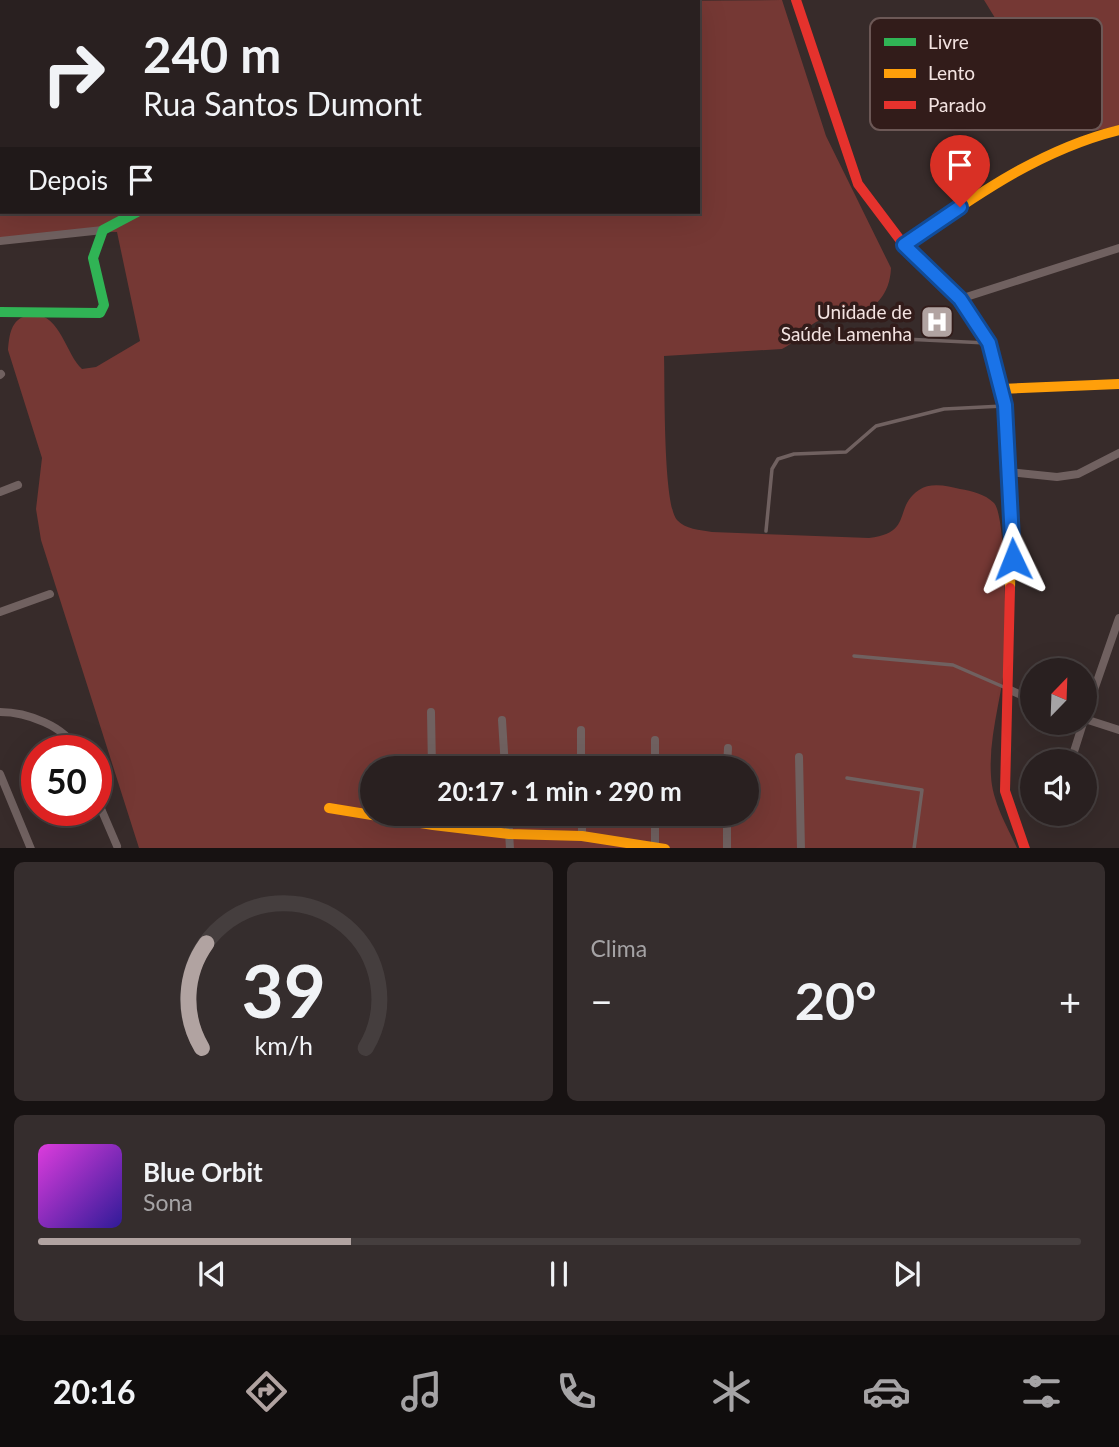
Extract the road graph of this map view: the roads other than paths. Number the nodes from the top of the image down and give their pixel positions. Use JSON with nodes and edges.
{"nodes":[{"id":1,"x":796,"y":0,"type":"edge"},
{"id":2,"x":1119,"y":130,"type":"edge"},
{"id":3,"x":133,"y":214,"type":"edge"},
{"id":4,"x":103,"y":230,"type":"junction"},
{"id":5,"x":0,"y":241,"type":"edge"},
{"id":6,"x":904,"y":245,"type":"junction"},
{"id":7,"x":1119,"y":248,"type":"edge"},
{"id":8,"x":960,"y":299,"type":"junction"},
{"id":9,"x":0,"y":312,"type":"edge"},
{"id":10,"x":862,"y":337,"type":"dead end"},
{"id":11,"x":989,"y":343,"type":"junction"},
{"id":12,"x":1119,"y":384,"type":"edge"},
{"id":13,"x":1001,"y":390,"type":"junction"},
{"id":14,"x":1005,"y":405,"type":"junction"},
{"id":15,"x":1119,"y":453,"type":"edge"},
{"id":16,"x":1009,"y":472,"type":"junction"},
{"id":17,"x":18,"y":485,"type":"dead end"},
{"id":18,"x":0,"y":492,"type":"edge"},
{"id":19,"x":766,"y":531,"type":"dead end"},
{"id":20,"x":50,"y":594,"type":"dead end"},
{"id":21,"x":0,"y":612,"type":"edge"},
{"id":22,"x":1119,"y":618,"type":"edge"},
{"id":23,"x":854,"y":656,"type":"dead end"},
{"id":24,"x":1097,"y":681,"type":"edge"},
{"id":25,"x":1008,"y":688,"type":"junction"},
{"id":26,"x":1020,"y":694,"type":"edge"},
{"id":27,"x":0,"y":712,"type":"edge"},
{"id":28,"x":431,"y":712,"type":"dead end"},
{"id":29,"x":502,"y":720,"type":"dead end"},
{"id":30,"x":1097,"y":723,"type":"edge"},
{"id":31,"x":581,"y":730,"type":"dead end"},
{"id":32,"x":1119,"y":730,"type":"edge"},
{"id":33,"x":66,"y":735,"type":"edge"},
{"id":34,"x":655,"y":740,"type":"dead end"},
{"id":35,"x":727,"y":748,"type":"dead end"},
{"id":36,"x":432,"y":756,"type":"edge"},
{"id":37,"x":504,"y":756,"type":"edge"},
{"id":38,"x":581,"y":756,"type":"edge"},
{"id":39,"x":655,"y":756,"type":"edge"},
{"id":40,"x":727,"y":756,"type":"edge"},
{"id":41,"x":799,"y":757,"type":"dead end"},
{"id":42,"x":0,"y":774,"type":"edge"},
{"id":43,"x":846,"y":778,"type":"dead end"},
{"id":44,"x":329,"y":808,"type":"dead end"},
{"id":45,"x":360,"y":811,"type":"edge"},
{"id":46,"x":108,"y":826,"type":"edge"},
{"id":47,"x":468,"y":826,"type":"edge"},
{"id":48,"x":509,"y":826,"type":"edge"},
{"id":49,"x":582,"y":826,"type":"edge"},
{"id":50,"x":657,"y":826,"type":"edge"},
{"id":51,"x":727,"y":826,"type":"edge"},
{"id":52,"x":509,"y":834,"type":"junction"},
{"id":53,"x":582,"y":836,"type":"junction"},
{"id":54,"x":117,"y":846,"type":"dead end"},
{"id":55,"x":31,"y":848,"type":"edge"},
{"id":56,"x":510,"y":848,"type":"edge"},
{"id":57,"x":660,"y":848,"type":"edge"},
{"id":58,"x":727,"y":848,"type":"edge"},
{"id":59,"x":801,"y":848,"type":"edge"},
{"id":60,"x":914,"y":848,"type":"edge"},
{"id":61,"x":1025,"y":848,"type":"edge"}],
"edges":[{"from":1,"to":6,"type":"street"},
{"from":2,"to":6,"type":"street"},
{"from":3,"to":4,"type":"street"},
{"from":4,"to":5,"type":"street"},
{"from":4,"to":9,"type":"street"},
{"from":6,"to":8,"type":"street"},
{"from":7,"to":8,"type":"street"},
{"from":8,"to":11,"type":"street"},
{"from":10,"to":11,"type":"lane"},
{"from":11,"to":13,"type":"street"},
{"from":12,"to":13,"type":"street"},
{"from":13,"to":14,"type":"street"},
{"from":14,"to":16,"type":"street"},
{"from":14,"to":19,"type":"lane"},
{"from":15,"to":16,"type":"street"},
{"from":16,"to":25,"type":"street"},
{"from":17,"to":18,"type":"street"},
{"from":20,"to":21,"type":"street"},
{"from":22,"to":24,"type":"street"},
{"from":23,"to":25,"type":"lane"},
{"from":25,"to":26,"type":"street"},
{"from":25,"to":61,"type":"street"},
{"from":27,"to":33,"type":"street"},
{"from":28,"to":36,"type":"street"},
{"from":29,"to":37,"type":"street"},
{"from":30,"to":32,"type":"street"},
{"from":31,"to":38,"type":"street"},
{"from":34,"to":39,"type":"street"},
{"from":35,"to":40,"type":"street"},
{"from":41,"to":59,"type":"street"},
{"from":42,"to":55,"type":"street"},
{"from":43,"to":60,"type":"lane"},
{"from":44,"to":45,"type":"street"},
{"from":46,"to":54,"type":"street"},
{"from":47,"to":52,"type":"street"},
{"from":48,"to":52,"type":"street"},
{"from":49,"to":53,"type":"street"},
{"from":50,"to":57,"type":"street"},
{"from":51,"to":58,"type":"street"},
{"from":52,"to":53,"type":"street"},
{"from":52,"to":56,"type":"street"},
{"from":53,"to":57,"type":"street"}]}
